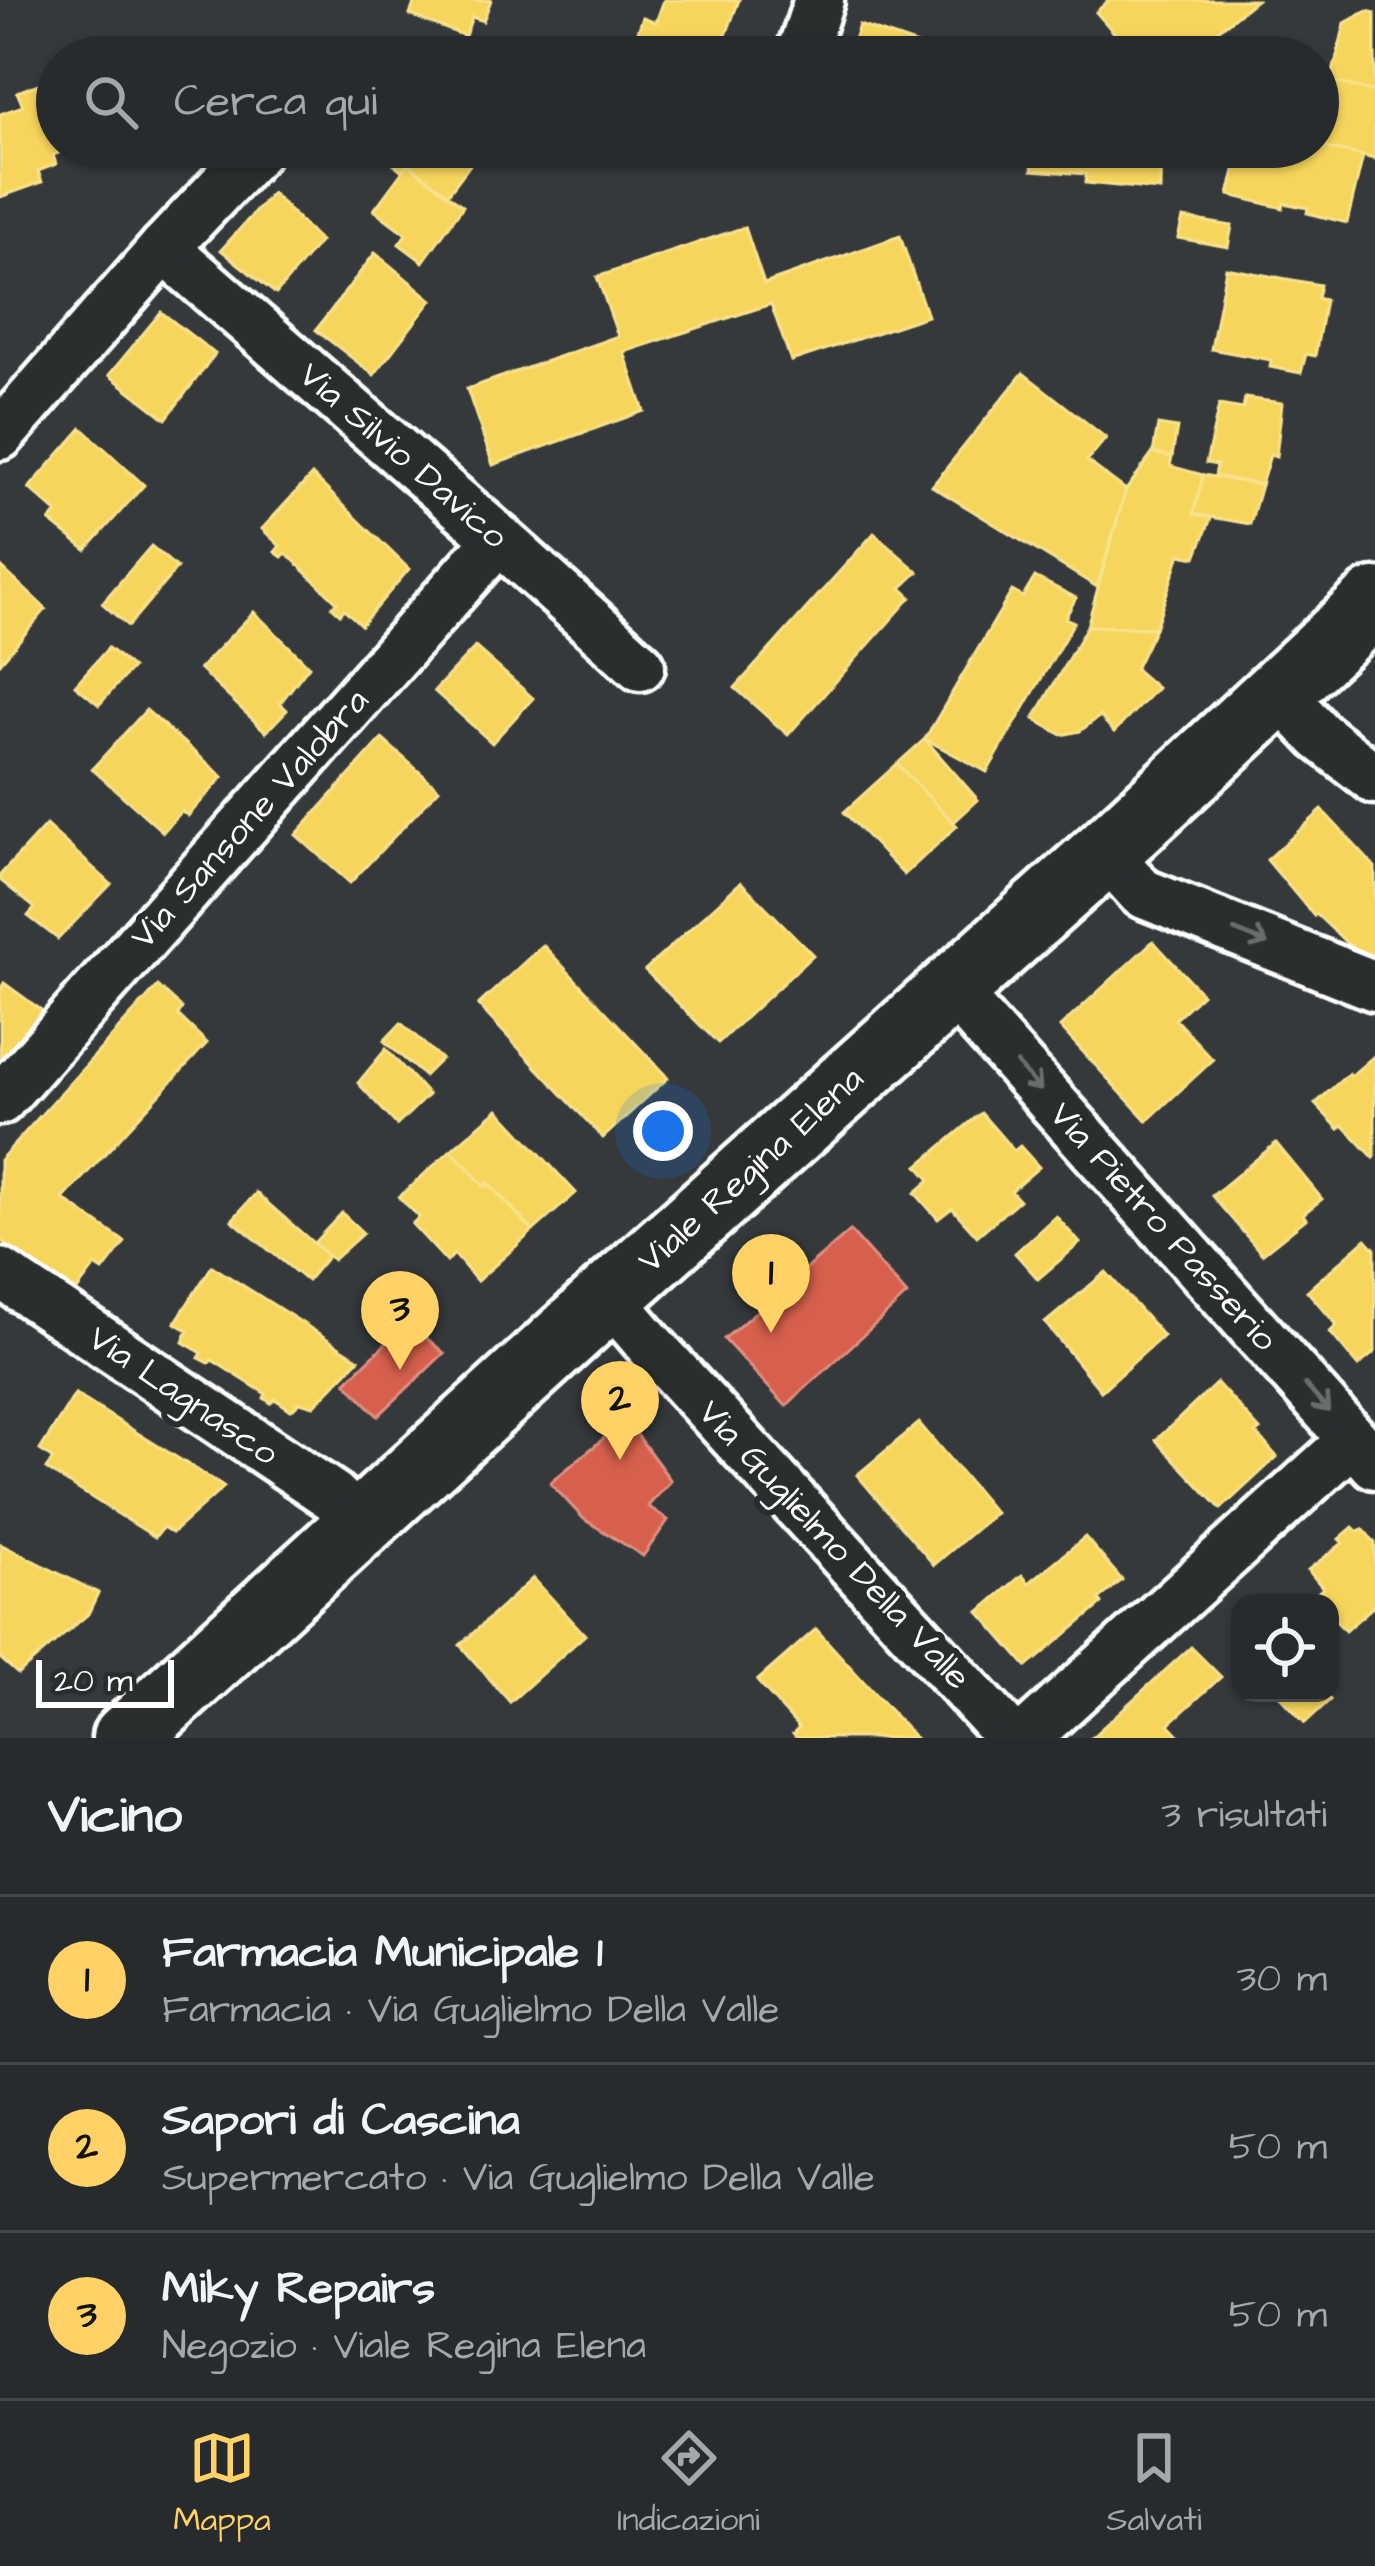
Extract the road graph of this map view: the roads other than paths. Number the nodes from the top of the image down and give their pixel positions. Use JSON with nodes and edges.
{"nodes":[{"id":1,"x":819,"y":0,"type":"edge"},
{"id":2,"x":807,"y":36,"type":"edge"},
{"id":3,"x":240,"y":168,"type":"edge"},
{"id":4,"x":164,"y":248,"type":"junction"},
{"id":5,"x":0,"y":435,"type":"edge"},
{"id":6,"x":499,"y":539,"type":"junction"},
{"id":7,"x":1375,"y":602,"type":"edge"},
{"id":8,"x":640,"y":666,"type":"dead end"},
{"id":9,"x":1277,"y":691,"type":"junction"},
{"id":10,"x":1375,"y":779,"type":"edge"},
{"id":11,"x":1124,"y":872,"type":"junction"},
{"id":12,"x":1375,"y":986,"type":"edge"},
{"id":13,"x":951,"y":989,"type":"junction"},
{"id":14,"x":0,"y":1100,"type":"edge"},
{"id":15,"x":0,"y":1273,"type":"edge"},
{"id":16,"x":609,"y":1297,"type":"junction"},
{"id":17,"x":1364,"y":1452,"type":"edge"},
{"id":18,"x":362,"y":1524,"type":"junction"},
{"id":19,"x":126,"y":1738,"type":"edge"},
{"id":20,"x":1011,"y":1738,"type":"edge"},
{"id":21,"x":1025,"y":1738,"type":"edge"}],
"edges":[{"from":1,"to":2,"type":"street"},
{"from":3,"to":4,"type":"street"},
{"from":4,"to":5,"type":"street"},
{"from":4,"to":6,"type":"street","name":"Via Silvio Davico"},
{"from":6,"to":8,"type":"street","name":"Via Silvio Davico"},
{"from":6,"to":14,"type":"street","name":"Via Sansone Valobra"},
{"from":7,"to":9,"type":"main road","name":"Viale Regina Elena"},
{"from":9,"to":10,"type":"street"},
{"from":9,"to":11,"type":"main road","name":"Viale Regina Elena"},
{"from":11,"to":12,"type":"street","one_way":true},
{"from":11,"to":13,"type":"main road","name":"Viale Regina Elena"},
{"from":13,"to":16,"type":"main road","name":"Viale Regina Elena"},
{"from":13,"to":17,"type":"street","name":"Via Pietro Passerio","one_way":true},
{"from":15,"to":18,"type":"street","name":"Via Lagnasco"},
{"from":16,"to":18,"type":"main road","name":"Viale Regina Elena"},
{"from":16,"to":20,"type":"street","name":"Via Guglielmo Della Valle"},
{"from":17,"to":21,"type":"street"},
{"from":18,"to":19,"type":"main road","name":"Viale Regina Elena"}]}
